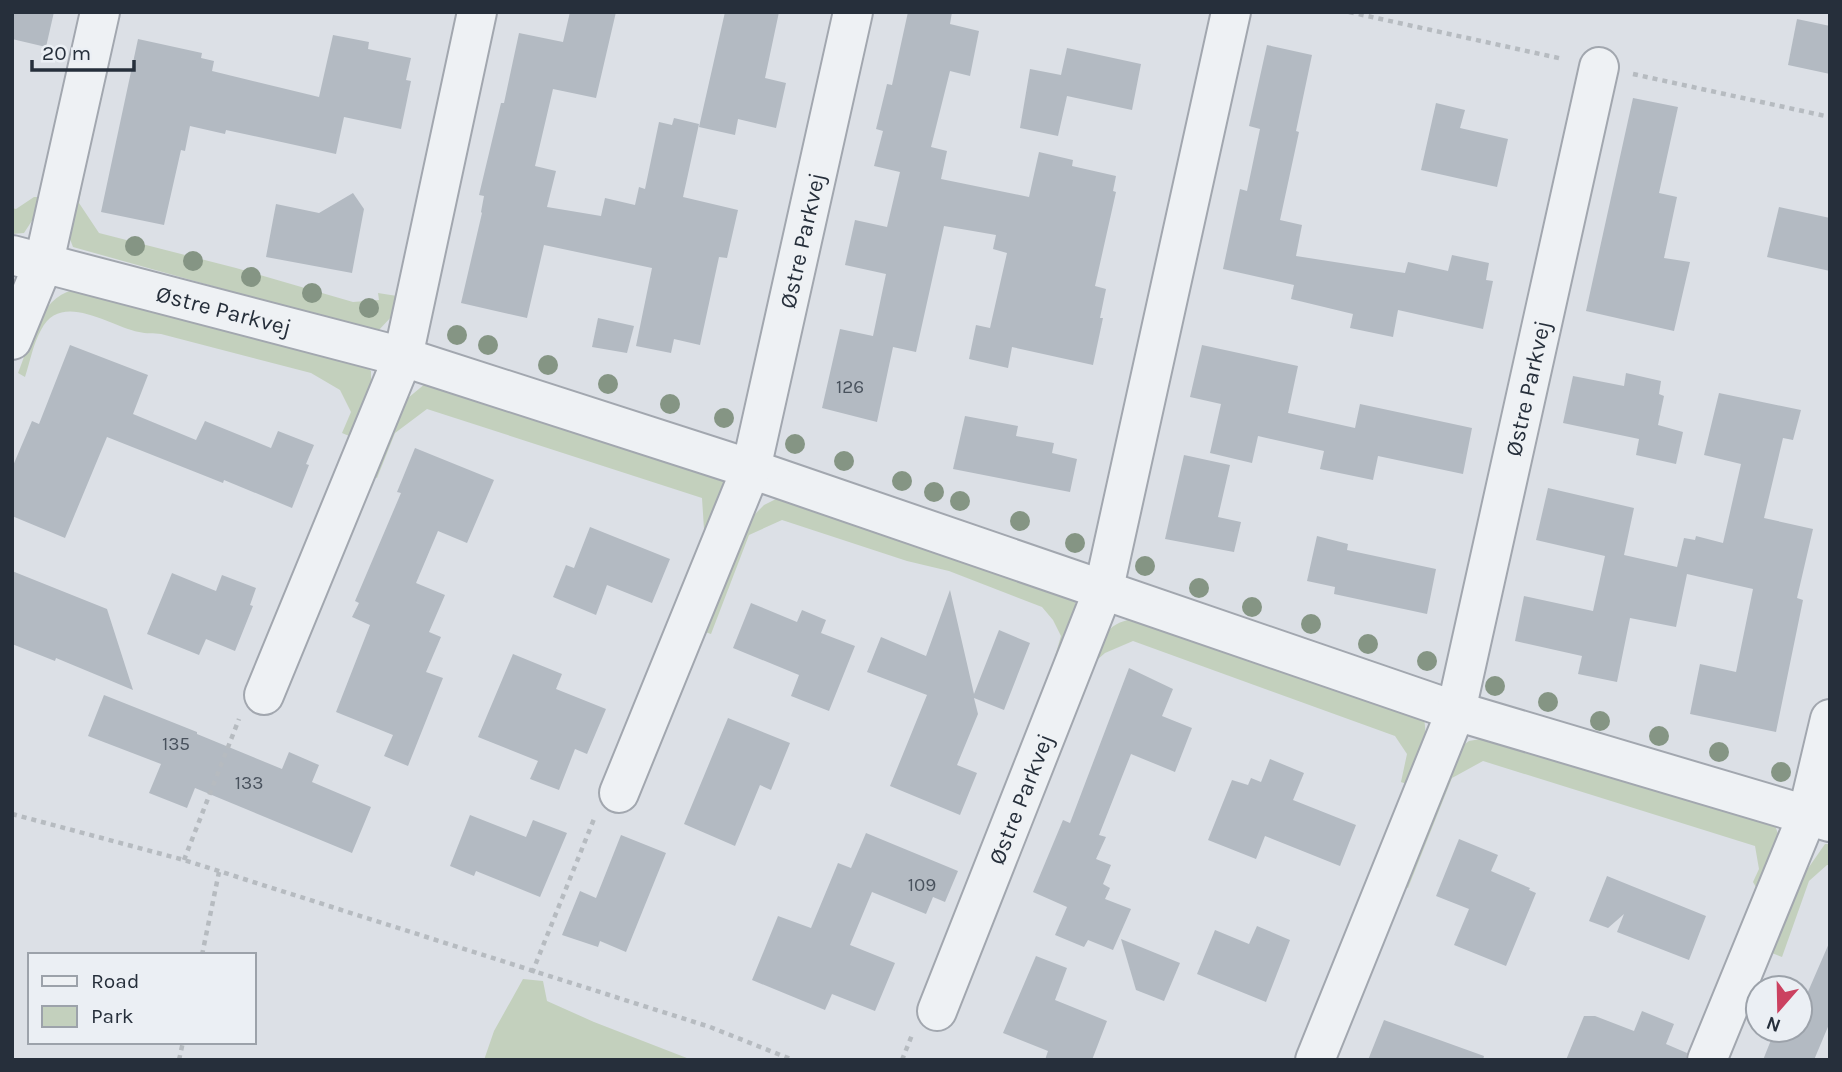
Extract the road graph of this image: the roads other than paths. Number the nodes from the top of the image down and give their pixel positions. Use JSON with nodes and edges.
{"nodes":[{"id":1,"x":100,"y":12,"type":"edge"},
{"id":2,"x":477,"y":12,"type":"edge"},
{"id":3,"x":853,"y":12,"type":"edge"},
{"id":4,"x":1231,"y":12,"type":"edge"},
{"id":5,"x":1599,"y":67,"type":"dead end"},
{"id":6,"x":28,"y":258,"type":"edge"},
{"id":7,"x":12,"y":340,"type":"edge"},
{"id":8,"x":404,"y":357,"type":"junction"},
{"id":9,"x":751,"y":469,"type":"junction"},
{"id":10,"x":1104,"y":588,"type":"junction"},
{"id":11,"x":264,"y":695,"type":"road end"},
{"id":12,"x":1456,"y":711,"type":"junction"},
{"id":13,"x":1830,"y":719,"type":"edge"},
{"id":14,"x":619,"y":793,"type":"road end"},
{"id":15,"x":1818,"y":819,"type":"edge"},
{"id":16,"x":937,"y":1011,"type":"dead end"},
{"id":17,"x":1315,"y":1060,"type":"edge"},
{"id":18,"x":1707,"y":1060,"type":"edge"}],
"edges":[{"from":1,"to":6,"type":"street"},
{"from":2,"to":8,"type":"street"},
{"from":3,"to":9,"type":"street","name":"Østre Parkvej"},
{"from":4,"to":10,"type":"street","name":"Østre Parkvej"},
{"from":5,"to":12,"type":"street","name":"Østre Parkvej"},
{"from":6,"to":7,"type":"street"},
{"from":6,"to":8,"type":"street","name":"Østre Parkvej"},
{"from":8,"to":9,"type":"street","name":"Østre Parkvej"},
{"from":8,"to":11,"type":"street"},
{"from":9,"to":10,"type":"street","name":"Østre Parkvej"},
{"from":9,"to":14,"type":"street","name":"Østre Parkvej"},
{"from":10,"to":12,"type":"street","name":"Østre Parkvej"},
{"from":10,"to":16,"type":"street","name":"Østre Parkvej"},
{"from":12,"to":15,"type":"street","name":"Østre Parkvej"},
{"from":12,"to":17,"type":"street","name":"Østre Parkvej"},
{"from":13,"to":15,"type":"street"},
{"from":15,"to":18,"type":"street"}]}
